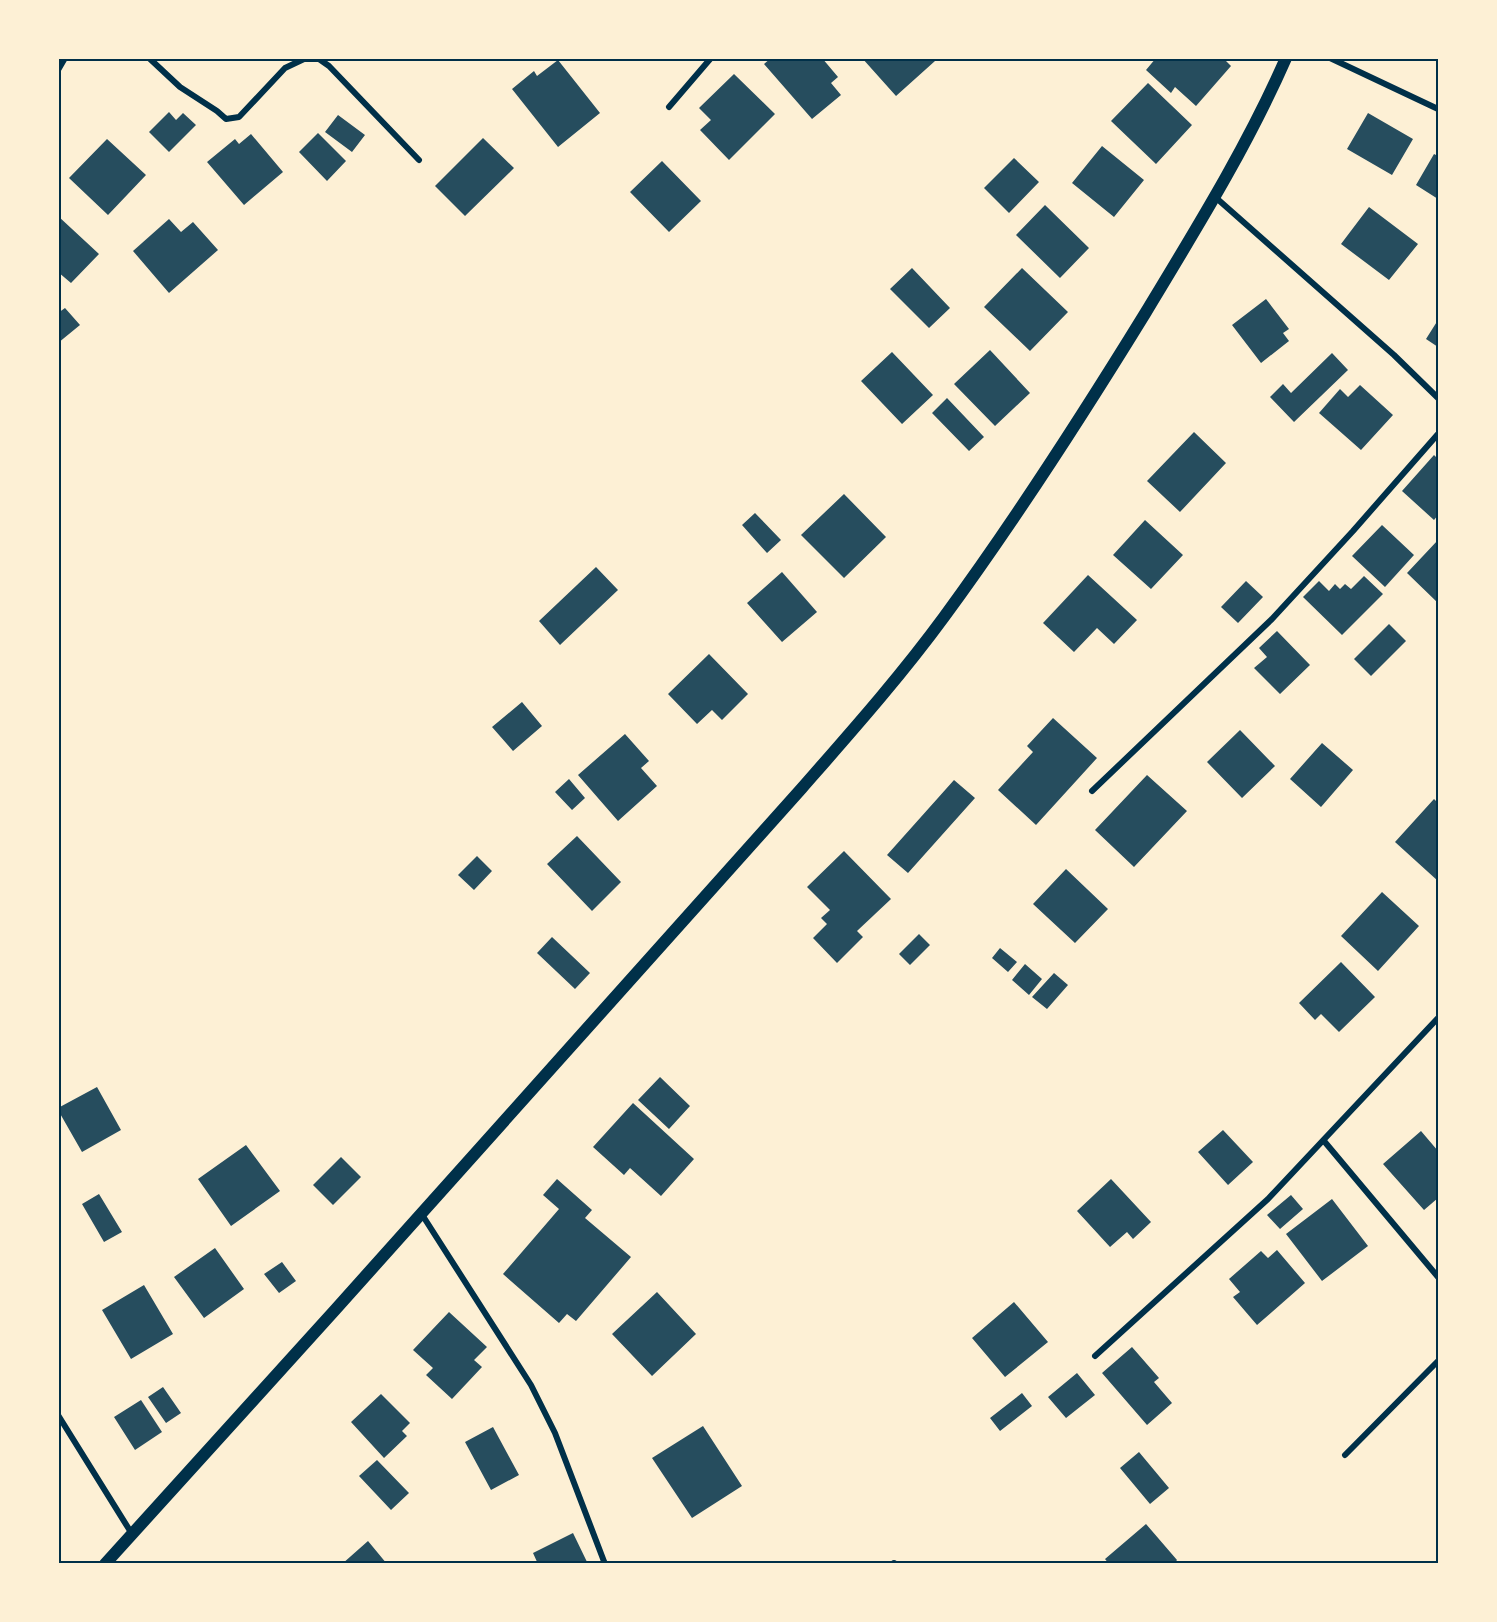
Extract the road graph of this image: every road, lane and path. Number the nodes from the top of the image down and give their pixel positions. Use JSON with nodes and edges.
{"nodes":[{"id":1,"x":65,"y":58,"type":"edge"},
{"id":2,"x":149,"y":58,"type":"edge"},
{"id":3,"x":711,"y":58,"type":"edge"},
{"id":4,"x":1286,"y":58,"type":"edge"},
{"id":5,"x":1330,"y":58,"type":"edge"},
{"id":6,"x":58,"y":70,"type":"edge"},
{"id":7,"x":669,"y":107,"type":"dead end"},
{"id":8,"x":1438,"y":109,"type":"edge"},
{"id":9,"x":419,"y":160,"type":"dead end"},
{"id":10,"x":1214,"y":196,"type":"junction"},
{"id":11,"x":1438,"y":398,"type":"edge"},
{"id":12,"x":1438,"y":434,"type":"edge"},
{"id":13,"x":1092,"y":791,"type":"dead end"},
{"id":14,"x":1438,"y":1018,"type":"edge"},
{"id":15,"x":1324,"y":1141,"type":"junction"},
{"id":16,"x":421,"y":1213,"type":"junction"},
{"id":17,"x":1438,"y":1277,"type":"edge"},
{"id":18,"x":1095,"y":1356,"type":"dead end"},
{"id":19,"x":1438,"y":1361,"type":"edge"},
{"id":20,"x":58,"y":1415,"type":"edge"},
{"id":21,"x":1345,"y":1455,"type":"dead end"},
{"id":22,"x":132,"y":1534,"type":"junction"},
{"id":23,"x":105,"y":1563,"type":"edge"},
{"id":24,"x":605,"y":1563,"type":"edge"}],
"edges":[{"from":1,"to":6,"type":"street"},
{"from":2,"to":9,"type":"street"},
{"from":3,"to":7,"type":"street"},
{"from":4,"to":10,"type":"main road"},
{"from":5,"to":8,"type":"street"},
{"from":10,"to":11,"type":"street"},
{"from":10,"to":16,"type":"main road"},
{"from":12,"to":13,"type":"street"},
{"from":14,"to":15,"type":"street"},
{"from":15,"to":17,"type":"street"},
{"from":15,"to":18,"type":"street"},
{"from":16,"to":22,"type":"main road"},
{"from":16,"to":24,"type":"street"},
{"from":19,"to":21,"type":"street"},
{"from":20,"to":22,"type":"street"},
{"from":22,"to":23,"type":"main road"}]}
